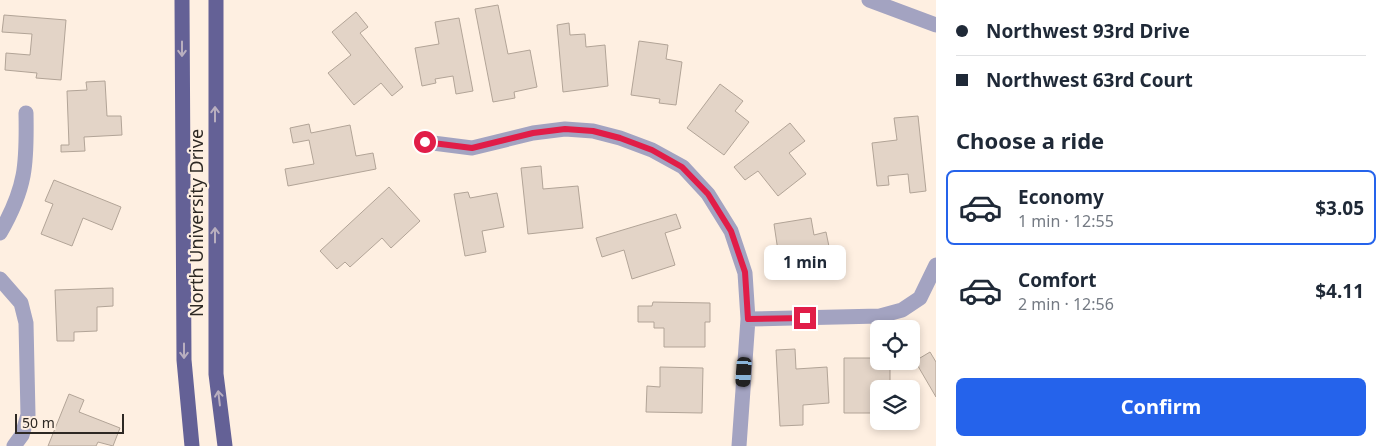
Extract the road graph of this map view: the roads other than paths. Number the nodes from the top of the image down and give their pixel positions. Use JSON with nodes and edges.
{"nodes":[{"id":1,"x":182,"y":0,"type":"edge"},
{"id":2,"x":216,"y":0,"type":"edge"},
{"id":3,"x":869,"y":0,"type":"edge"},
{"id":4,"x":936,"y":25,"type":"edge"},
{"id":5,"x":26,"y":113,"type":"dead end"},
{"id":6,"x":425,"y":142,"type":"dead end"},
{"id":7,"x":0,"y":233,"type":"edge"},
{"id":8,"x":936,"y":265,"type":"edge"},
{"id":9,"x":0,"y":279,"type":"edge"},
{"id":10,"x":748,"y":319,"type":"junction"},
{"id":11,"x":14,"y":446,"type":"edge"},
{"id":12,"x":192,"y":446,"type":"edge"},
{"id":13,"x":225,"y":446,"type":"edge"},
{"id":14,"x":739,"y":446,"type":"edge"}],
"edges":[{"from":1,"to":12,"type":"main road","name":"North University Drive","one_way":true},
{"from":13,"to":2,"type":"main road","name":"North University Drive","one_way":true},
{"from":3,"to":4,"type":"street"},
{"from":5,"to":7,"type":"street"},
{"from":6,"to":10,"type":"street"},
{"from":8,"to":10,"type":"street"},
{"from":9,"to":11,"type":"street"},
{"from":10,"to":14,"type":"street"}]}
